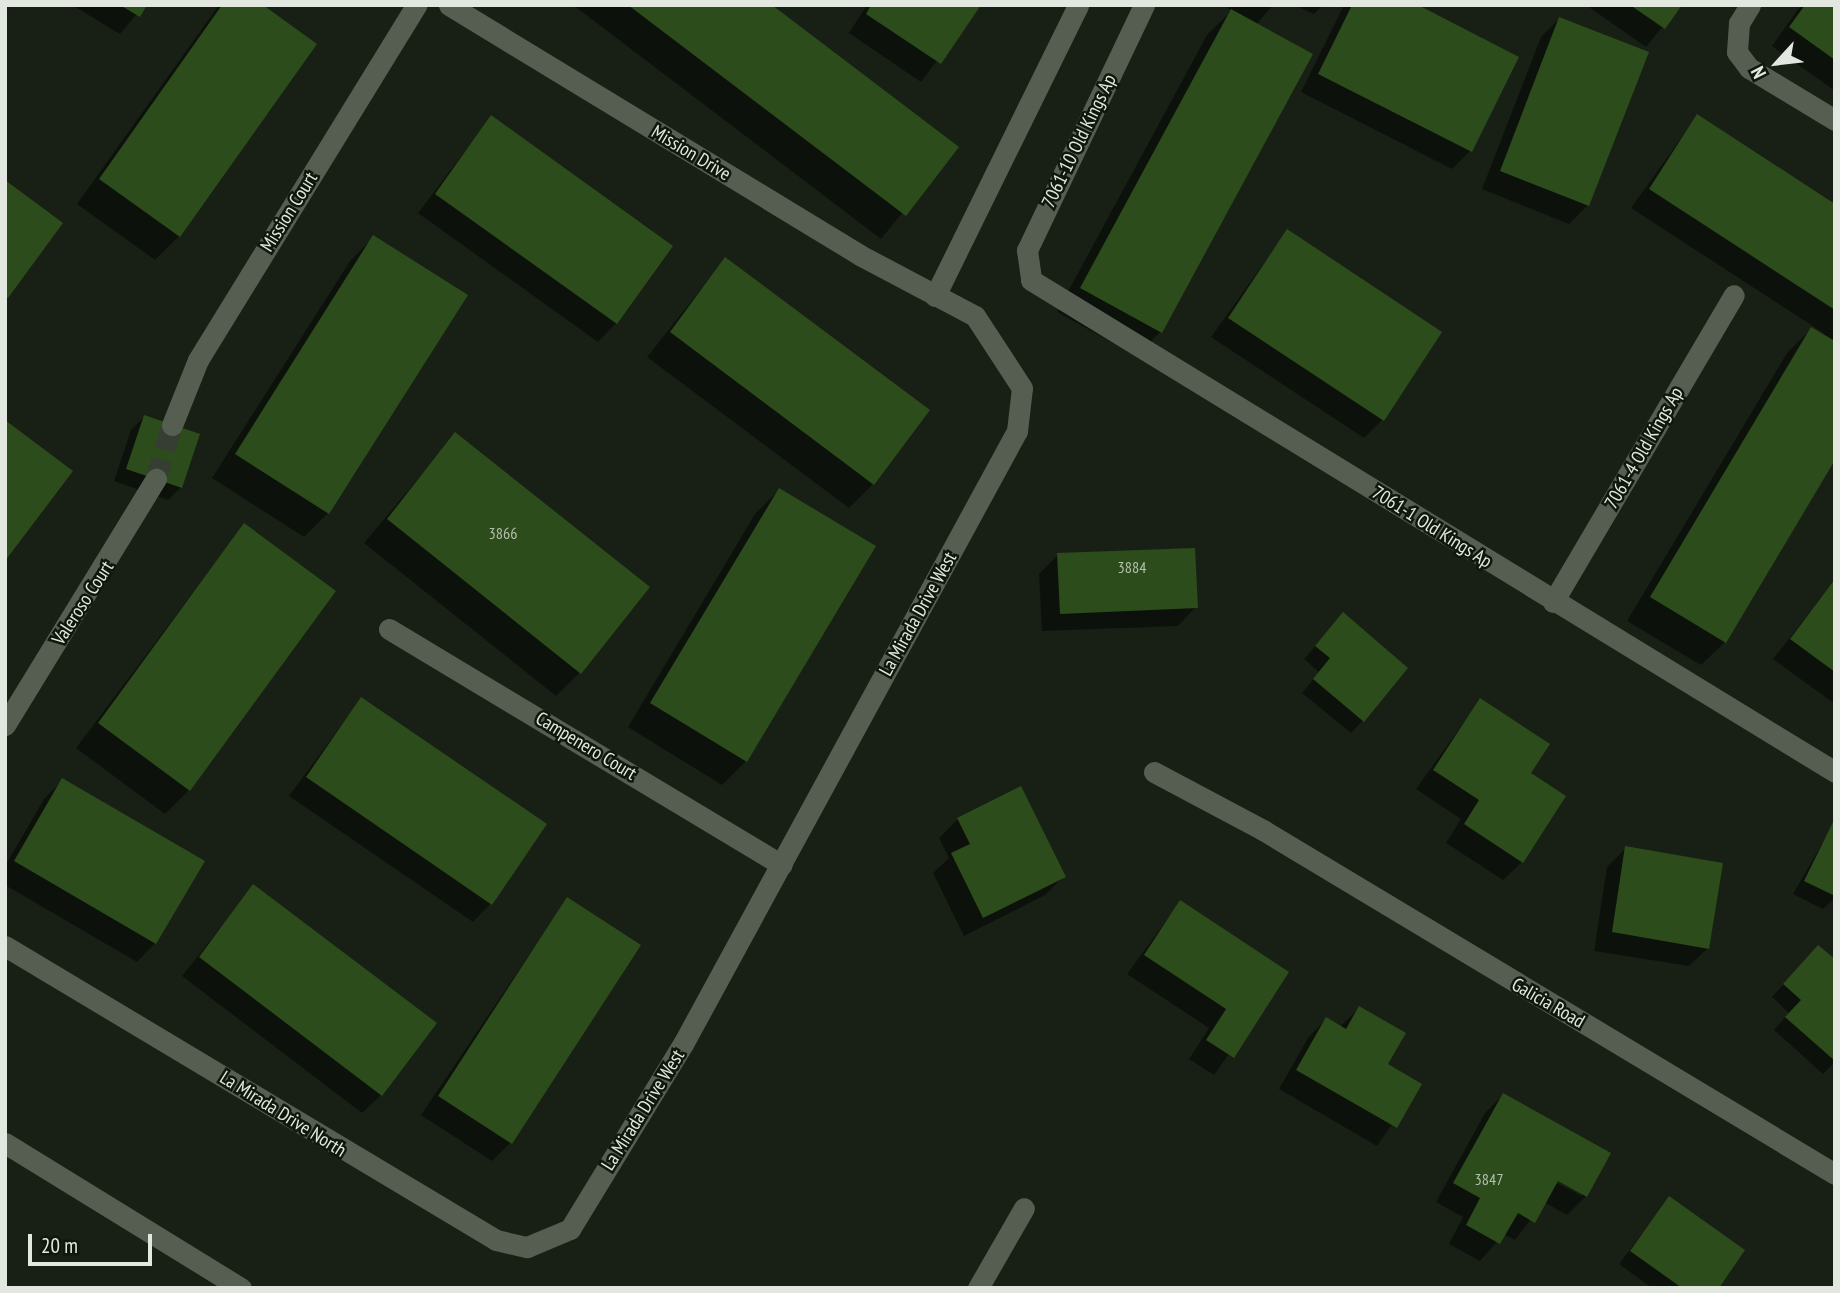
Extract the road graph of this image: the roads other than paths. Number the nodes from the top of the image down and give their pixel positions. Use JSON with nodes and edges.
{"nodes":[{"id":1,"x":416,"y":5,"type":"edge"},
{"id":2,"x":449,"y":5,"type":"edge"},
{"id":3,"x":1078,"y":5,"type":"edge"},
{"id":4,"x":1144,"y":5,"type":"edge"},
{"id":5,"x":1750,"y":5,"type":"edge"},
{"id":6,"x":1835,"y":120,"type":"edge"},
{"id":7,"x":1031,"y":280,"type":"joint"},
{"id":8,"x":1734,"y":295,"type":"dead end"},
{"id":9,"x":935,"y":296,"type":"junction"},
{"id":10,"x":173,"y":425,"type":"tunnel mouth"},
{"id":11,"x":156,"y":479,"type":"tunnel mouth"},
{"id":12,"x":1553,"y":602,"type":"junction"},
{"id":13,"x":389,"y":629,"type":"dead end"},
{"id":14,"x":5,"y":725,"type":"edge"},
{"id":15,"x":1154,"y":772,"type":"dead end"},
{"id":16,"x":1835,"y":772,"type":"edge"},
{"id":17,"x":781,"y":865,"type":"junction"},
{"id":18,"x":5,"y":946,"type":"edge"},
{"id":19,"x":5,"y":1143,"type":"edge"},
{"id":20,"x":1835,"y":1174,"type":"edge"},
{"id":21,"x":1024,"y":1208,"type":"dead end"},
{"id":22,"x":570,"y":1229,"type":"joint"},
{"id":23,"x":241,"y":1288,"type":"edge"},
{"id":24,"x":978,"y":1288,"type":"edge"}],
"edges":[{"from":1,"to":10,"type":"street","name":"Mission Court"},
{"from":2,"to":9,"type":"street","name":"Mission Drive"},
{"from":3,"to":9,"type":"street"},
{"from":4,"to":7,"type":"street","name":"7061-10 Old Kings Ap"},
{"from":5,"to":6,"type":"street"},
{"from":7,"to":12,"type":"street","name":"7061-1 Old Kings Ap"},
{"from":8,"to":12,"type":"street","name":"7061-4 Old Kings Ap"},
{"from":9,"to":17,"type":"street","name":"La Mirada Drive West"},
{"from":11,"to":14,"type":"street","name":"Valeroso Court"},
{"from":12,"to":16,"type":"street","name":"7061-1 Old Kings Ap"},
{"from":13,"to":17,"type":"street","name":"Campenero Court"},
{"from":15,"to":20,"type":"street","name":"Galicia Road"},
{"from":17,"to":22,"type":"street","name":"La Mirada Drive West"},
{"from":18,"to":22,"type":"street","name":"La Mirada Drive North"},
{"from":19,"to":23,"type":"street"},
{"from":21,"to":24,"type":"street"}]}
